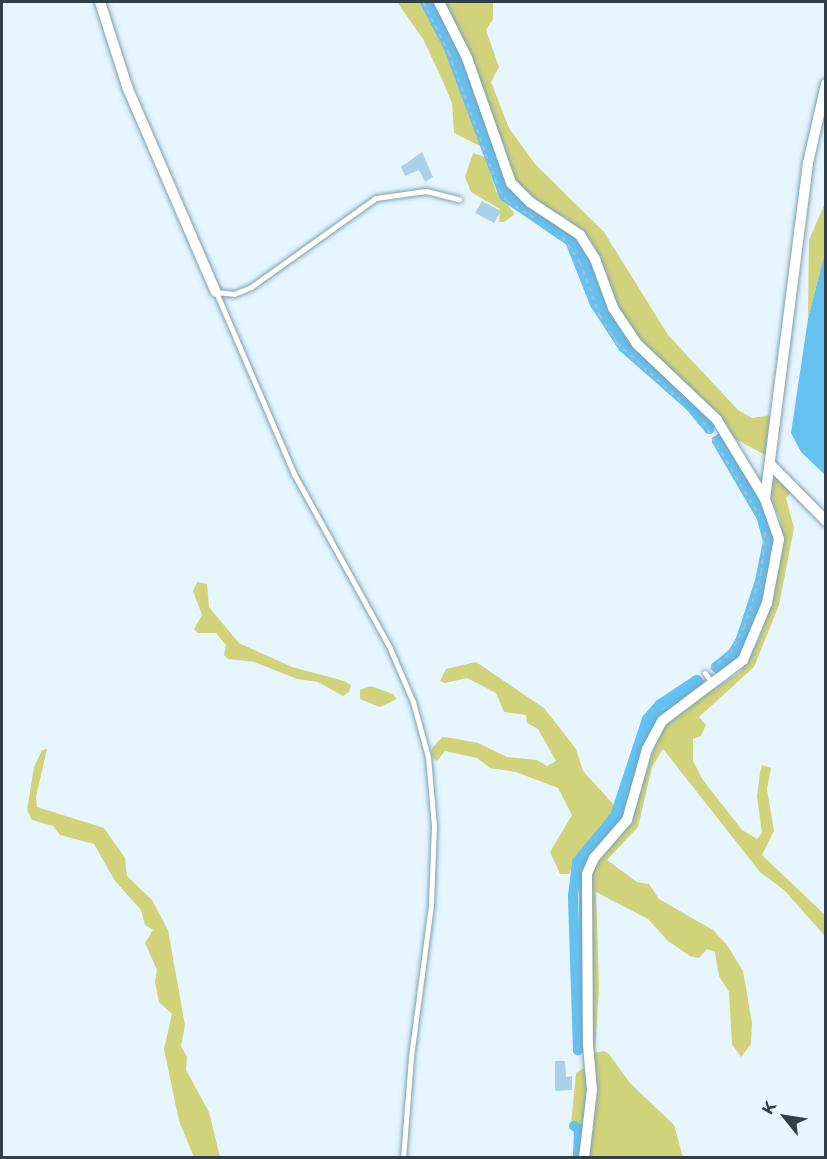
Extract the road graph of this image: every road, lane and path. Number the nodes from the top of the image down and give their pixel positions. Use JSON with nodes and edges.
{"nodes":[{"id":1,"x":100,"y":2,"type":"edge"},
{"id":2,"x":423,"y":2,"type":"edge"},
{"id":3,"x":438,"y":2,"type":"edge"},
{"id":4,"x":825,"y":84,"type":"edge"},
{"id":5,"x":459,"y":199,"type":"dead end"},
{"id":6,"x":539,"y":221,"type":"dead end"},
{"id":7,"x":560,"y":234,"type":"dead end"},
{"id":8,"x":216,"y":292,"type":"junction"},
{"id":9,"x":682,"y":402,"type":"dead end"},
{"id":10,"x":698,"y":416,"type":"dead end"},
{"id":11,"x":770,"y":464,"type":"junction"},
{"id":12,"x":765,"y":499,"type":"junction"},
{"id":13,"x":761,"y":520,"type":"dead end"},
{"id":14,"x":825,"y":520,"type":"edge"},
{"id":15,"x":764,"y":526,"type":"dead end"},
{"id":16,"x":705,"y":673,"type":"joint"},
{"id":17,"x":714,"y":684,"type":"junction"},
{"id":18,"x":403,"y":1158,"type":"edge"},
{"id":19,"x":584,"y":1158,"type":"edge"}],
"edges":[{"from":1,"to":8,"type":"street"},
{"from":2,"to":6,"type":"path"},
{"from":3,"to":12,"type":"street"},
{"from":4,"to":11,"type":"street"},
{"from":5,"to":8,"type":"lane"},
{"from":7,"to":9,"type":"path"},
{"from":8,"to":18,"type":"lane"},
{"from":10,"to":13,"type":"path"},
{"from":11,"to":12,"type":"street"},
{"from":11,"to":14,"type":"street"},
{"from":12,"to":17,"type":"street"},
{"from":15,"to":16,"type":"path"},
{"from":16,"to":17,"type":"lane"},
{"from":17,"to":19,"type":"street"}]}
